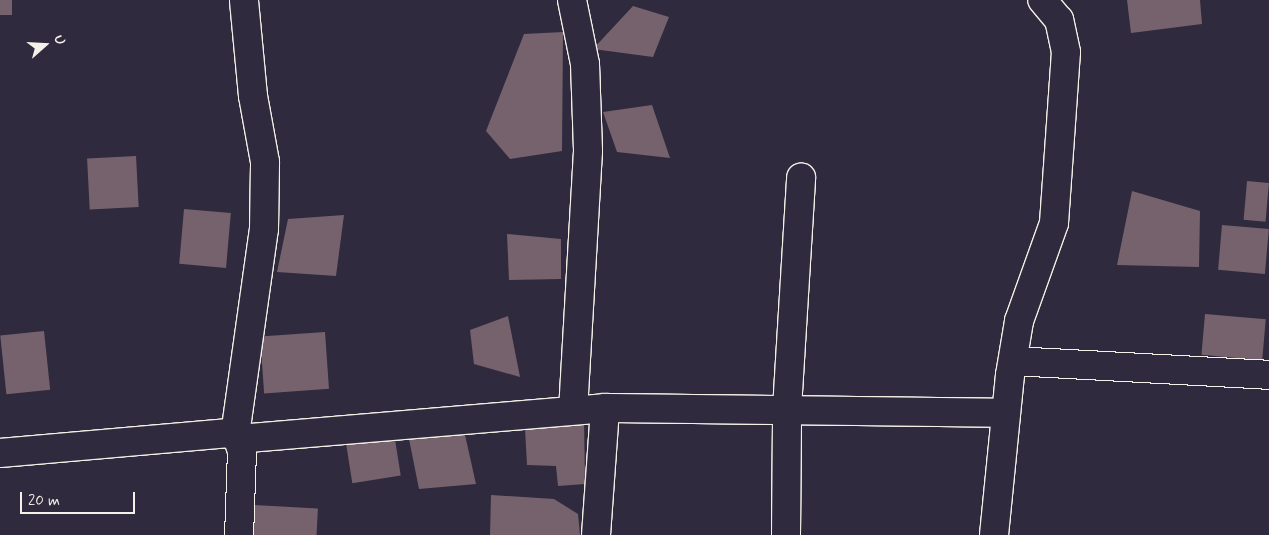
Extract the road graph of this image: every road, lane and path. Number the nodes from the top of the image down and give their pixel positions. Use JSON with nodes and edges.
{"nodes":[{"id":1,"x":244,"y":0,"type":"edge"},
{"id":2,"x":572,"y":0,"type":"edge"},
{"id":3,"x":1042,"y":0,"type":"edge"},
{"id":4,"x":801,"y":178,"type":"dead end"},
{"id":5,"x":1013,"y":361,"type":"junction"},
{"id":6,"x":1269,"y":375,"type":"edge"},
{"id":7,"x":605,"y":408,"type":"junction"},
{"id":8,"x":787,"y":409,"type":"junction"},
{"id":9,"x":573,"y":410,"type":"junction"},
{"id":10,"x":1006,"y":413,"type":"junction"},
{"id":11,"x":236,"y":437,"type":"junction"},
{"id":12,"x":0,"y":453,"type":"edge"},
{"id":13,"x":239,"y":535,"type":"edge"},
{"id":14,"x":596,"y":535,"type":"edge"},
{"id":15,"x":786,"y":535,"type":"edge"},
{"id":16,"x":994,"y":535,"type":"edge"}],
"edges":[{"from":1,"to":11,"type":"street"},
{"from":2,"to":9,"type":"street"},
{"from":3,"to":5,"type":"street"},
{"from":4,"to":8,"type":"street"},
{"from":5,"to":6,"type":"street"},
{"from":5,"to":10,"type":"street"},
{"from":7,"to":8,"type":"street"},
{"from":7,"to":9,"type":"street"},
{"from":7,"to":14,"type":"street"},
{"from":8,"to":10,"type":"street"},
{"from":8,"to":15,"type":"street"},
{"from":9,"to":11,"type":"street"},
{"from":10,"to":16,"type":"street"},
{"from":11,"to":12,"type":"street"},
{"from":11,"to":13,"type":"street"}]}
